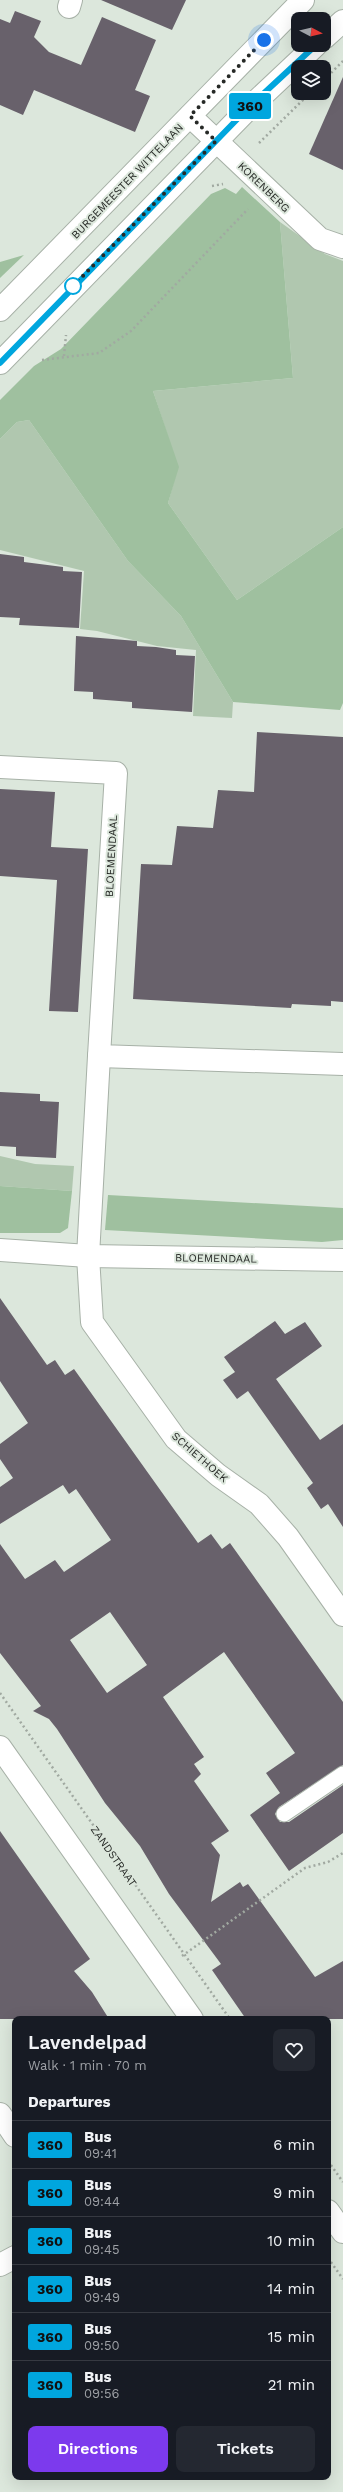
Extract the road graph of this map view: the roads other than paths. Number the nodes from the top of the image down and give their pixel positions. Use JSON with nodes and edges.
{"nodes":[{"id":1,"x":304,"y":0,"type":"edge"},
{"id":2,"x":343,"y":21,"type":"edge"},
{"id":3,"x":331,"y":32,"type":"edge"},
{"id":4,"x":309,"y":52,"type":"edge"},
{"id":5,"x":190,"y":116,"type":"junction"},
{"id":6,"x":216,"y":141,"type":"junction"},
{"id":7,"x":343,"y":247,"type":"edge"},
{"id":8,"x":0,"y":310,"type":"edge"},
{"id":9,"x":0,"y":363,"type":"edge"},
{"id":10,"x":0,"y":767,"type":"edge"},
{"id":11,"x":99,"y":1056,"type":"junction"},
{"id":12,"x":343,"y":1064,"type":"edge"},
{"id":13,"x":0,"y":1250,"type":"edge"},
{"id":14,"x":88,"y":1256,"type":"junction"},
{"id":15,"x":343,"y":1260,"type":"edge"},
{"id":16,"x":343,"y":1615,"type":"edge"},
{"id":17,"x":0,"y":1747,"type":"edge"},
{"id":18,"x":343,"y":1774,"type":"edge"},
{"id":19,"x":284,"y":1814,"type":"dead end"},
{"id":20,"x":190,"y":2016,"type":"edge"},
{"id":21,"x":0,"y":2114,"type":"edge"},
{"id":22,"x":12,"y":2132,"type":"edge"},
{"id":23,"x":331,"y":2215,"type":"edge"},
{"id":24,"x":343,"y":2232,"type":"edge"},
{"id":25,"x":12,"y":2259,"type":"edge"},
{"id":26,"x":0,"y":2265,"type":"edge"}],
"edges":[{"from":1,"to":5,"type":"street","name":"BURGEMEESTER WITTELAAN"},
{"from":2,"to":3,"type":"street"},
{"from":4,"to":6,"type":"street"},
{"from":5,"to":6,"type":"street","name":"KORENBERG"},
{"from":5,"to":8,"type":"street","name":"BURGEMEESTER WITTELAAN"},
{"from":6,"to":7,"type":"street","name":"KORENBERG"},
{"from":6,"to":9,"type":"street"},
{"from":10,"to":11,"type":"street","name":"BLOEMENDAAL"},
{"from":11,"to":12,"type":"street"},
{"from":11,"to":14,"type":"street","name":"BLOEMENDAAL"},
{"from":13,"to":14,"type":"street","name":"BLOEMENDAAL"},
{"from":14,"to":15,"type":"street","name":"BLOEMENDAAL"},
{"from":14,"to":16,"type":"street","name":"SCHIETHOEK"},
{"from":17,"to":20,"type":"street"},
{"from":18,"to":19,"type":"lane"},
{"from":21,"to":22,"type":"street"},
{"from":23,"to":24,"type":"street"},
{"from":25,"to":26,"type":"street"}]}
